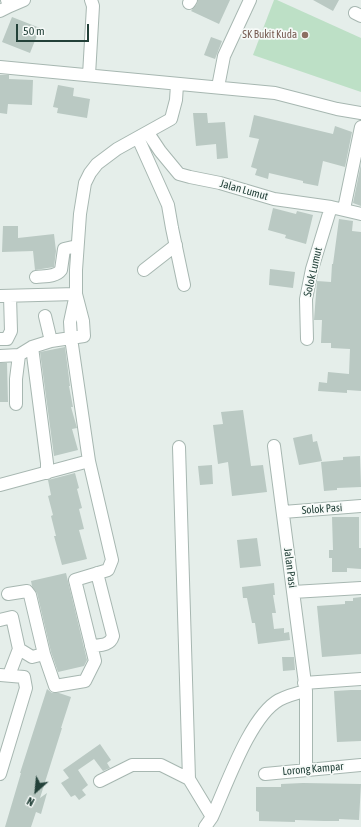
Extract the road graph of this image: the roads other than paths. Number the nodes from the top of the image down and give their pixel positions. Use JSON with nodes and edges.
{"nodes":[{"id":1,"x":24,"y":0,"type":"edge"},
{"id":2,"x":91,"y":0,"type":"edge"},
{"id":3,"x":250,"y":0,"type":"edge"},
{"id":4,"x":6,"y":6,"type":"edge"},
{"id":5,"x":0,"y":67,"type":"edge"},
{"id":6,"x":89,"y":75,"type":"junction"},
{"id":7,"x":177,"y":85,"type":"junction"},
{"id":8,"x":218,"y":87,"type":"junction"},
{"id":9,"x":361,"y":113,"type":"edge"},
{"id":10,"x":361,"y":127,"type":"edge"},
{"id":11,"x":143,"y":136,"type":"junction"},
{"id":12,"x":331,"y":207,"type":"junction"},
{"id":13,"x":344,"y":210,"type":"junction"},
{"id":14,"x":361,"y":214,"type":"edge"},
{"id":15,"x":176,"y":245,"type":"junction"},
{"id":16,"x":77,"y":246,"type":"junction"},
{"id":17,"x":144,"y":270,"type":"dead end"},
{"id":18,"x":36,"y":277,"type":"dead end"},
{"id":19,"x":184,"y":285,"type":"dead end"},
{"id":20,"x":76,"y":294,"type":"junction"},
{"id":21,"x":5,"y":296,"type":"edge"},
{"id":22,"x":45,"y":316,"type":"dead end"},
{"id":23,"x":71,"y":338,"type":"junction"},
{"id":24,"x":0,"y":339,"type":"edge"},
{"id":25,"x":307,"y":339,"type":"dead end"},
{"id":26,"x":51,"y":341,"type":"junction"},
{"id":27,"x":32,"y":347,"type":"junction"},
{"id":28,"x":19,"y":355,"type":"junction"},
{"id":29,"x":0,"y":356,"type":"edge"},
{"id":30,"x":16,"y":404,"type":"dead end"},
{"id":31,"x":274,"y":446,"type":"dead end"},
{"id":32,"x":179,"y":447,"type":"dead end"},
{"id":33,"x":89,"y":461,"type":"junction"},
{"id":34,"x":47,"y":473,"type":"junction"},
{"id":35,"x":0,"y":485,"type":"edge"},
{"id":36,"x":361,"y":506,"type":"edge"},
{"id":37,"x":283,"y":512,"type":"junction"},
{"id":38,"x":97,"y":573,"type":"junction"},
{"id":39,"x":361,"y":588,"type":"edge"},
{"id":40,"x":293,"y":592,"type":"junction"},
{"id":41,"x":8,"y":594,"type":"dead end"},
{"id":42,"x":33,"y":611,"type":"junction"},
{"id":43,"x":12,"y":617,"type":"junction"},
{"id":44,"x":0,"y":620,"type":"edge"},
{"id":45,"x":91,"y":646,"type":"junction"},
{"id":46,"x":19,"y":649,"type":"junction"},
{"id":47,"x":44,"y":654,"type":"junction"},
{"id":48,"x":32,"y":657,"type":"junction"},
{"id":49,"x":5,"y":675,"type":"edge"},
{"id":50,"x":24,"y":676,"type":"junction"},
{"id":51,"x":361,"y":679,"type":"edge"},
{"id":52,"x":305,"y":687,"type":"junction"},
{"id":53,"x":4,"y":745,"type":"edge"},
{"id":54,"x":361,"y":765,"type":"edge"},
{"id":55,"x":306,"y":770,"type":"junction"},
{"id":56,"x":0,"y":774,"type":"edge"},
{"id":57,"x":265,"y":774,"type":"dead end"},
{"id":58,"x":189,"y":780,"type":"junction"},
{"id":59,"x":100,"y":782,"type":"dead end"},
{"id":60,"x":208,"y":822,"type":"edge"}],
"edges":[{"from":1,"to":4,"type":"street"},
{"from":2,"to":6,"type":"street"},
{"from":3,"to":8,"type":"street"},
{"from":5,"to":6,"type":"street"},
{"from":6,"to":7,"type":"street"},
{"from":7,"to":8,"type":"street"},
{"from":7,"to":11,"type":"street"},
{"from":8,"to":9,"type":"street"},
{"from":10,"to":13,"type":"street"},
{"from":11,"to":12,"type":"street","name":"Jalan Lumut"},
{"from":11,"to":15,"type":"street"},
{"from":11,"to":16,"type":"street"},
{"from":12,"to":13,"type":"street","name":"Jalan Lumut"},
{"from":12,"to":25,"type":"street","name":"Solok Lumut"},
{"from":13,"to":14,"type":"street","name":"Jalan Lumut"},
{"from":15,"to":17,"type":"street"},
{"from":15,"to":19,"type":"street"},
{"from":16,"to":18,"type":"street"},
{"from":16,"to":20,"type":"street"},
{"from":20,"to":21,"type":"street"},
{"from":20,"to":23,"type":"street"},
{"from":21,"to":24,"type":"street"},
{"from":22,"to":26,"type":"street"},
{"from":23,"to":26,"type":"street"},
{"from":23,"to":33,"type":"street"},
{"from":26,"to":27,"type":"street"},
{"from":27,"to":28,"type":"street"},
{"from":27,"to":34,"type":"street"},
{"from":28,"to":29,"type":"street"},
{"from":28,"to":30,"type":"street"},
{"from":31,"to":37,"type":"street","name":"Jalan Pasi"},
{"from":32,"to":58,"type":"street"},
{"from":33,"to":34,"type":"street"},
{"from":33,"to":38,"type":"street"},
{"from":34,"to":35,"type":"street"},
{"from":36,"to":37,"type":"street","name":"Solok Pasi"},
{"from":37,"to":40,"type":"street","name":"Jalan Pasi"},
{"from":38,"to":45,"type":"street"},
{"from":38,"to":45,"type":"street"},
{"from":39,"to":40,"type":"street"},
{"from":40,"to":52,"type":"street","name":"Jalan Pasi"},
{"from":41,"to":42,"type":"street"},
{"from":42,"to":43,"type":"street"},
{"from":42,"to":47,"type":"street"},
{"from":43,"to":44,"type":"street"},
{"from":43,"to":46,"type":"street"},
{"from":45,"to":47,"type":"street"},
{"from":46,"to":48,"type":"street"},
{"from":46,"to":49,"type":"street"},
{"from":47,"to":48,"type":"street"},
{"from":48,"to":50,"type":"street"},
{"from":49,"to":50,"type":"street"},
{"from":50,"to":53,"type":"street"},
{"from":51,"to":52,"type":"street"},
{"from":52,"to":55,"type":"street","name":"Jalan Pasi"},
{"from":52,"to":60,"type":"street"},
{"from":53,"to":56,"type":"street"},
{"from":54,"to":55,"type":"street","name":"Lorong Kampar"},
{"from":55,"to":57,"type":"street","name":"Lorong Kampar"},
{"from":58,"to":59,"type":"street"},
{"from":58,"to":60,"type":"street"}]}
